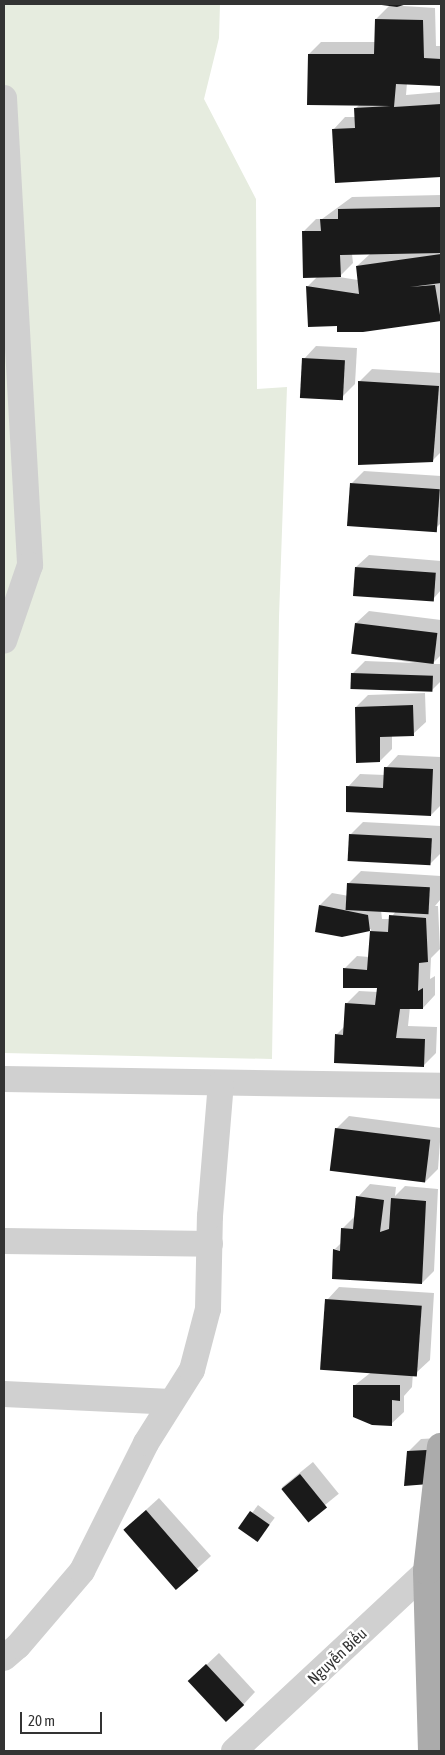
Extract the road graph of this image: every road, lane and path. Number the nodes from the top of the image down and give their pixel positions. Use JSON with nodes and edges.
{"nodes":[{"id":1,"x":4,"y":98,"type":"edge"},
{"id":2,"x":4,"y":641,"type":"edge"},
{"id":3,"x":4,"y":1079,"type":"edge"},
{"id":4,"x":221,"y":1083,"type":"junction"},
{"id":5,"x":441,"y":1086,"type":"edge"},
{"id":6,"x":4,"y":1241,"type":"edge"},
{"id":7,"x":210,"y":1244,"type":"junction"},
{"id":8,"x":4,"y":1394,"type":"edge"},
{"id":9,"x":171,"y":1402,"type":"junction"},
{"id":10,"x":441,"y":1447,"type":"edge"},
{"id":11,"x":434,"y":1567,"type":"edge"},
{"id":12,"x":4,"y":1658,"type":"edge"},
{"id":13,"x":234,"y":1751,"type":"edge"},
{"id":14,"x":432,"y":1751,"type":"edge"}],
"edges":[{"from":1,"to":2,"type":"street"},
{"from":3,"to":4,"type":"street"},
{"from":4,"to":5,"type":"street"},
{"from":4,"to":7,"type":"street"},
{"from":6,"to":7,"type":"street"},
{"from":7,"to":9,"type":"street"},
{"from":8,"to":9,"type":"street"},
{"from":9,"to":12,"type":"street"},
{"from":10,"to":11,"type":"main road"},
{"from":11,"to":13,"type":"street","name":"Nguyễn Biểu"},
{"from":11,"to":14,"type":"main road"}]}
